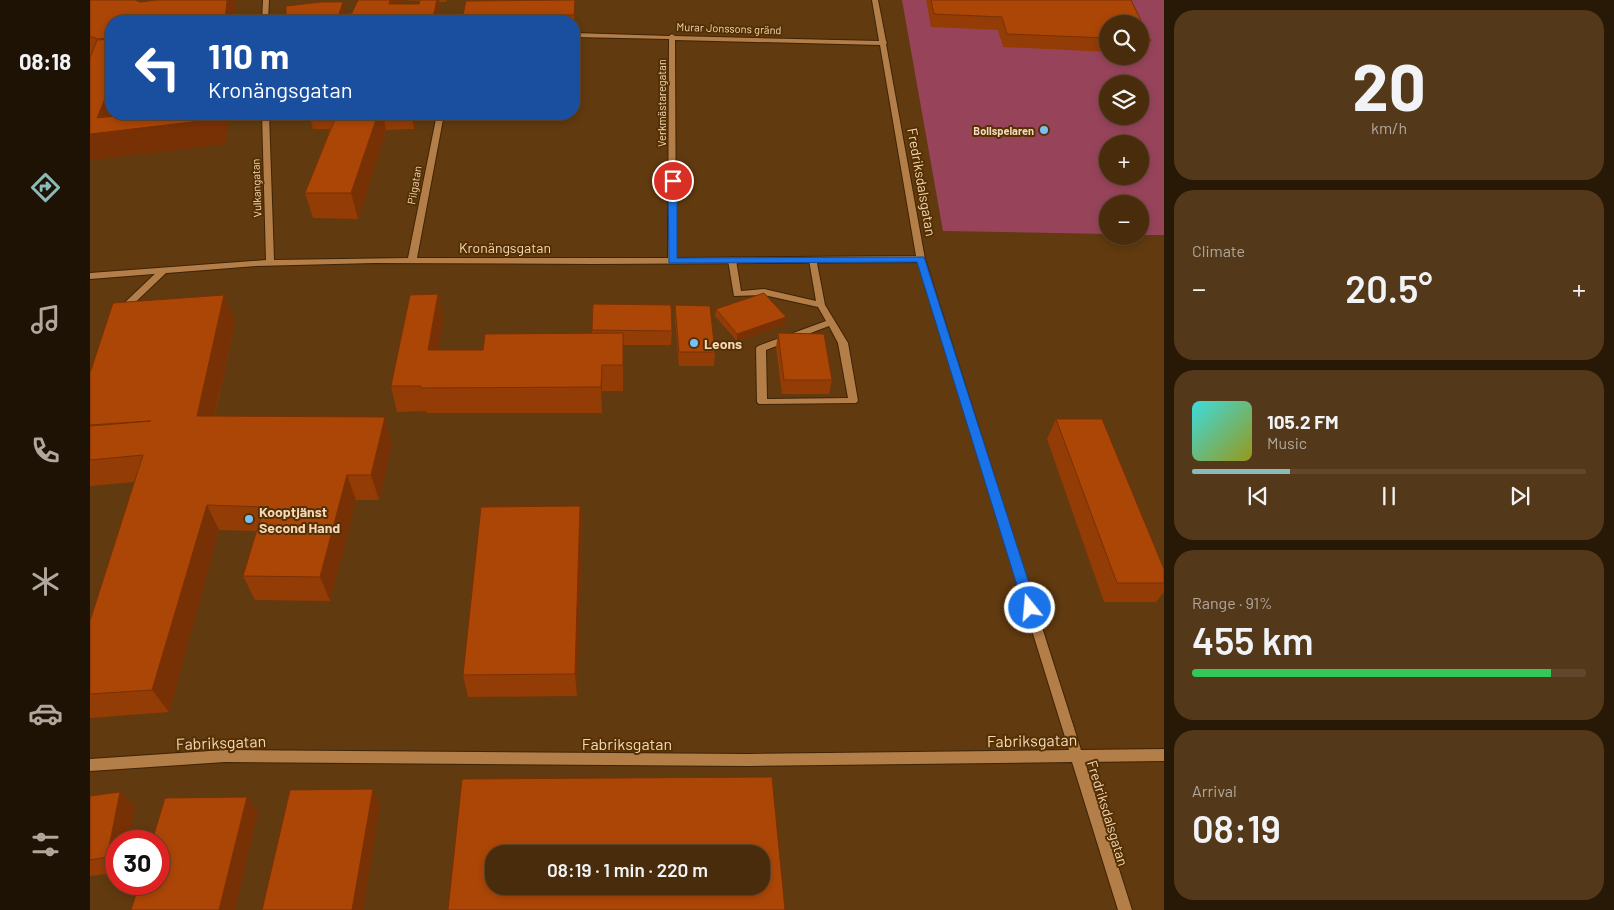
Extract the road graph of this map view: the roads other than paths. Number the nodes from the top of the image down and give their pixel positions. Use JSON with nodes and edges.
{"nodes":[{"id":1,"x":266,"y":0,"type":"edge"},
{"id":2,"x":875,"y":0,"type":"edge"},
{"id":3,"x":265,"y":15,"type":"edge"},
{"id":4,"x":580,"y":35,"type":"edge"},
{"id":5,"x":672,"y":36,"type":"junction"},
{"id":6,"x":884,"y":43,"type":"junction"},
{"id":7,"x":265,"y":120,"type":"edge"},
{"id":8,"x":439,"y":120,"type":"edge"},
{"id":9,"x":921,"y":259,"type":"junction"},
{"id":10,"x":412,"y":260,"type":"junction"},
{"id":11,"x":672,"y":260,"type":"junction"},
{"id":12,"x":732,"y":260,"type":"junction"},
{"id":13,"x":813,"y":260,"type":"junction"},
{"id":14,"x":270,"y":262,"type":"junction"},
{"id":15,"x":163,"y":271,"type":"junction"},
{"id":16,"x":90,"y":276,"type":"edge"},
{"id":17,"x":821,"y":306,"type":"junction"},
{"id":18,"x":115,"y":318,"type":"edge"},
{"id":19,"x":831,"y":322,"type":"junction"},
{"id":20,"x":1164,"y":755,"type":"edge"},
{"id":21,"x":1076,"y":756,"type":"junction"},
{"id":22,"x":90,"y":765,"type":"edge"},
{"id":23,"x":1125,"y":910,"type":"edge"}],
"edges":[{"from":1,"to":3,"type":"street"},
{"from":2,"to":6,"type":"street","name":"Fredriksdalsgatan"},
{"from":4,"to":5,"type":"street","name":"Murar Jonssons gränd"},
{"from":5,"to":6,"type":"street","name":"Murar Jonssons gränd"},
{"from":5,"to":11,"type":"street","name":"Verkmästaregatan"},
{"from":6,"to":9,"type":"street","name":"Fredriksdalsgatan"},
{"from":7,"to":14,"type":"street","name":"Vulkangatan"},
{"from":8,"to":10,"type":"street","name":"Pilgatan"},
{"from":9,"to":13,"type":"street","name":"Kronängsgatan"},
{"from":9,"to":21,"type":"street","name":"Fredriksdalsgatan"},
{"from":10,"to":11,"type":"street","name":"Kronängsgatan"},
{"from":10,"to":14,"type":"street","name":"Kronängsgatan"},
{"from":11,"to":12,"type":"street","name":"Kronängsgatan"},
{"from":12,"to":13,"type":"street","name":"Kronängsgatan"},
{"from":12,"to":17,"type":"street"},
{"from":13,"to":17,"type":"street"},
{"from":14,"to":15,"type":"street","name":"Kronängsgatan"},
{"from":15,"to":16,"type":"street","name":"Kronängsgatan"},
{"from":15,"to":18,"type":"street"},
{"from":17,"to":19,"type":"street"},
{"from":19,"to":19,"type":"street"},
{"from":20,"to":21,"type":"street","name":"Fabriksgatan"},
{"from":21,"to":22,"type":"street","name":"Fabriksgatan"},
{"from":21,"to":23,"type":"street","name":"Fredriksdalsgatan"}]}
